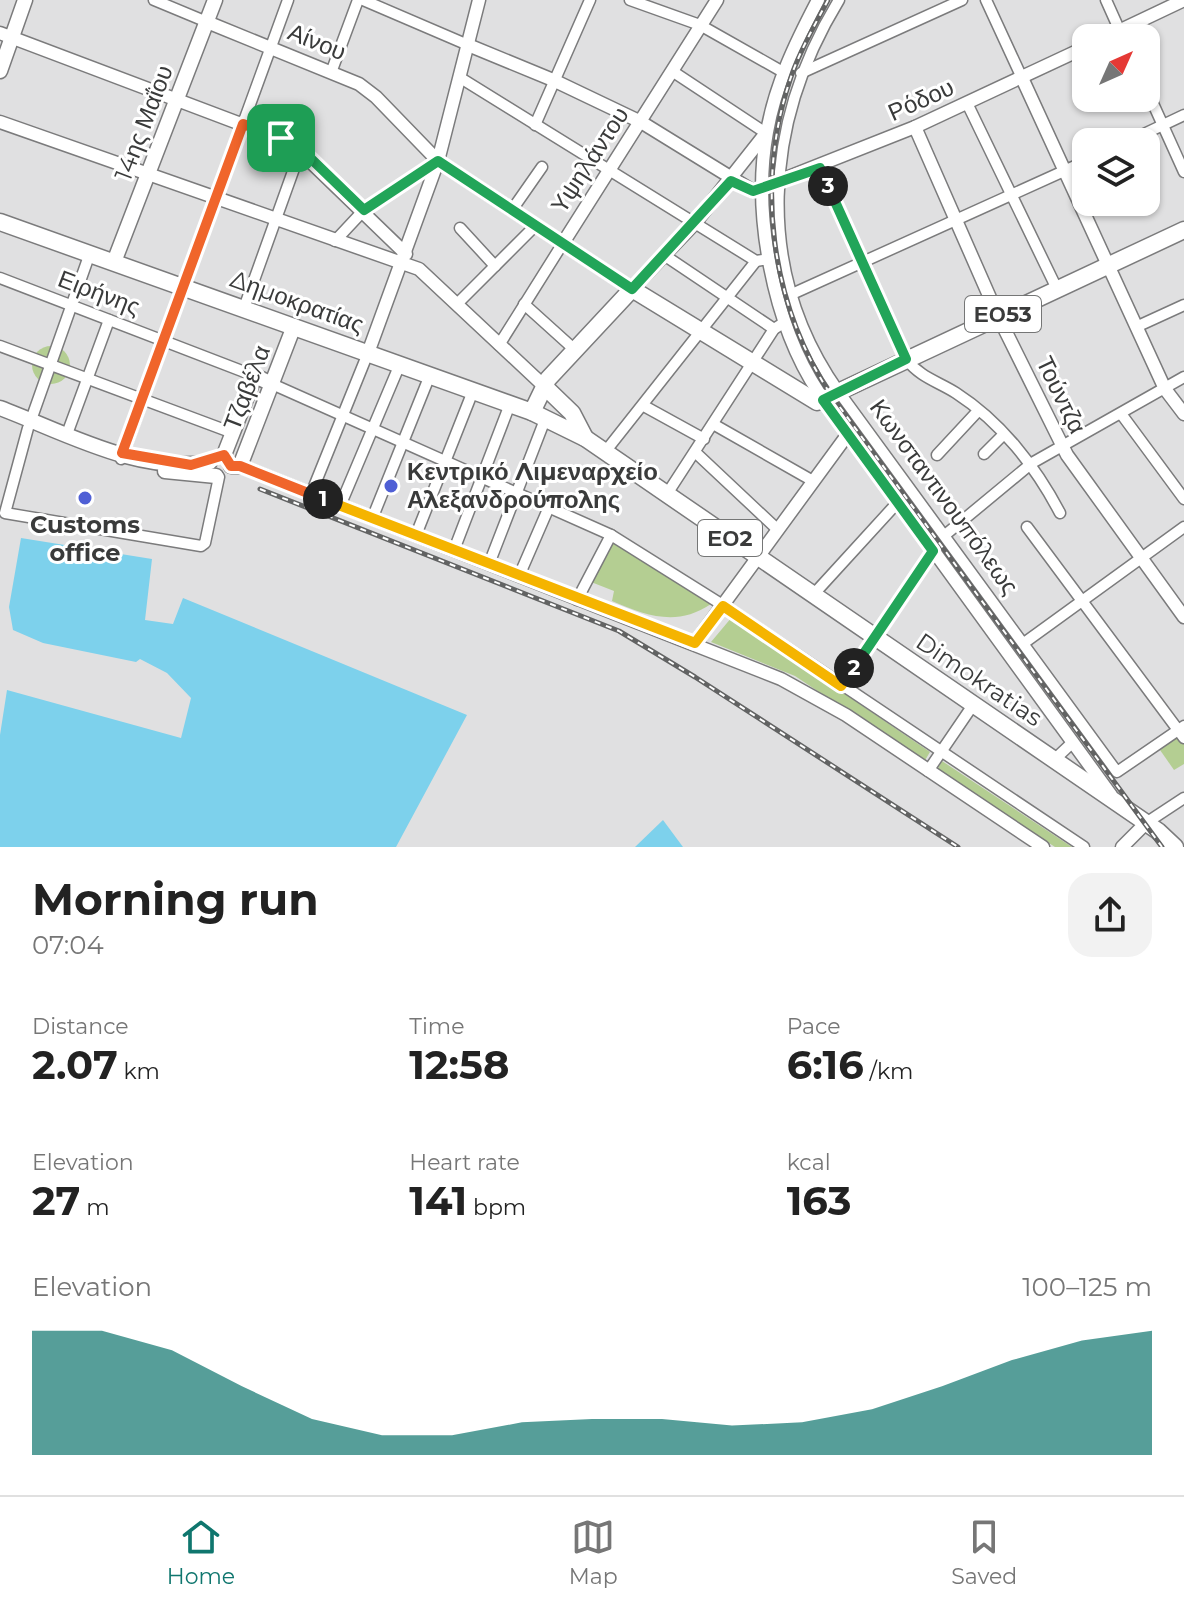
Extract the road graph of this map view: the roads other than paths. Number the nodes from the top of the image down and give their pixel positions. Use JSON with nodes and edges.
{"nodes":[{"id":1,"x":25,"y":0,"type":"edge"},
{"id":2,"x":154,"y":0,"type":"edge"},
{"id":3,"x":215,"y":0,"type":"edge"},
{"id":4,"x":288,"y":0,"type":"edge"},
{"id":5,"x":361,"y":0,"type":"edge"},
{"id":6,"x":479,"y":0,"type":"edge"},
{"id":7,"x":590,"y":0,"type":"edge"},
{"id":8,"x":630,"y":0,"type":"edge"},
{"id":9,"x":717,"y":0,"type":"edge"},
{"id":10,"x":818,"y":0,"type":"edge"},
{"id":11,"x":839,"y":0,"type":"edge"},
{"id":12,"x":962,"y":0,"type":"edge"},
{"id":13,"x":986,"y":0,"type":"edge"},
{"id":14,"x":1106,"y":0,"type":"edge"},
{"id":15,"x":1184,"y":0,"type":"edge"},
{"id":16,"x":207,"y":22,"type":"junction"},
{"id":17,"x":1117,"y":24,"type":"edge"},
{"id":18,"x":1140,"y":24,"type":"edge"},
{"id":19,"x":700,"y":25,"type":"junction"},
{"id":20,"x":6,"y":35,"type":"edge"},
{"id":21,"x":468,"y":45,"type":"junction"},
{"id":22,"x":270,"y":47,"type":"junction"},
{"id":23,"x":1072,"y":54,"type":"edge"},
{"id":24,"x":332,"y":70,"type":"junction"},
{"id":25,"x":0,"y":71,"type":"edge"},
{"id":26,"x":672,"y":71,"type":"junction"},
{"id":27,"x":783,"y":72,"type":"junction"},
{"id":28,"x":801,"y":73,"type":"junction"},
{"id":29,"x":459,"y":77,"type":"junction"},
{"id":30,"x":1022,"y":78,"type":"junction"},
{"id":31,"x":553,"y":80,"type":"junction"},
{"id":32,"x":176,"y":100,"type":"junction"},
{"id":33,"x":967,"y":103,"type":"junction"},
{"id":34,"x":1157,"y":112,"type":"edge"},
{"id":35,"x":1184,"y":115,"type":"edge"},
{"id":36,"x":0,"y":122,"type":"edge"},
{"id":37,"x":641,"y":122,"type":"junction"},
{"id":38,"x":243,"y":124,"type":"junction"},
{"id":39,"x":535,"y":125,"type":"junction"},
{"id":40,"x":1163,"y":125,"type":"junction"},
{"id":41,"x":915,"y":127,"type":"junction"},
{"id":42,"x":1157,"y":128,"type":"edge"},
{"id":43,"x":766,"y":133,"type":"junction"},
{"id":44,"x":301,"y":149,"type":"junction"},
{"id":45,"x":438,"y":161,"type":"junction"},
{"id":46,"x":542,"y":167,"type":"dead end"},
{"id":47,"x":1072,"y":167,"type":"edge"},
{"id":48,"x":820,"y":168,"type":"junction"},
{"id":49,"x":609,"y":170,"type":"junction"},
{"id":50,"x":1064,"y":171,"type":"junction"},
{"id":51,"x":1184,"y":172,"type":"edge"},
{"id":52,"x":148,"y":176,"type":"junction"},
{"id":53,"x":731,"y":181,"type":"junction"},
{"id":54,"x":771,"y":187,"type":"junction"},
{"id":55,"x":1012,"y":195,"type":"junction"},
{"id":56,"x":216,"y":200,"type":"junction"},
{"id":57,"x":364,"y":210,"type":"junction"},
{"id":58,"x":512,"y":210,"type":"junction"},
{"id":59,"x":955,"y":220,"type":"junction"},
{"id":60,"x":274,"y":221,"type":"junction"},
{"id":61,"x":0,"y":222,"type":"edge"},
{"id":62,"x":695,"y":223,"type":"junction"},
{"id":63,"x":536,"y":225,"type":"junction"},
{"id":64,"x":460,"y":228,"type":"dead end"},
{"id":65,"x":1184,"y":230,"type":"edge"},
{"id":66,"x":335,"y":241,"type":"junction"},
{"id":67,"x":563,"y":243,"type":"junction"},
{"id":68,"x":90,"y":253,"type":"junction"},
{"id":69,"x":664,"y":255,"type":"junction"},
{"id":70,"x":404,"y":259,"type":"junction"},
{"id":71,"x":762,"y":260,"type":"junction"},
{"id":72,"x":114,"y":262,"type":"junction"},
{"id":73,"x":861,"y":262,"type":"junction"},
{"id":74,"x":495,"y":266,"type":"junction"},
{"id":75,"x":1107,"y":266,"type":"junction"},
{"id":76,"x":0,"y":278,"type":"edge"},
{"id":77,"x":185,"y":287,"type":"junction"},
{"id":78,"x":632,"y":289,"type":"junction"},
{"id":79,"x":1057,"y":289,"type":"junction"},
{"id":80,"x":792,"y":294,"type":"junction"},
{"id":81,"x":728,"y":298,"type":"junction"},
{"id":82,"x":457,"y":304,"type":"junction"},
{"id":83,"x":524,"y":304,"type":"junction"},
{"id":84,"x":1184,"y":305,"type":"edge"},
{"id":85,"x":72,"y":306,"type":"junction"},
{"id":86,"x":244,"y":308,"type":"junction"},
{"id":87,"x":998,"y":316,"type":"junction"},
{"id":88,"x":109,"y":320,"type":"junction"},
{"id":89,"x":294,"y":326,"type":"junction"},
{"id":90,"x":780,"y":326,"type":"junction"},
{"id":91,"x":1136,"y":327,"type":"junction"},
{"id":92,"x":701,"y":332,"type":"junction"},
{"id":93,"x":166,"y":341,"type":"junction"},
{"id":94,"x":499,"y":345,"type":"junction"},
{"id":95,"x":0,"y":346,"type":"edge"},
{"id":96,"x":575,"y":350,"type":"junction"},
{"id":97,"x":368,"y":353,"type":"junction"},
{"id":98,"x":906,"y":359,"type":"junction"},
{"id":99,"x":400,"y":364,"type":"junction"},
{"id":100,"x":753,"y":364,"type":"junction"},
{"id":101,"x":51,"y":365,"type":"junction"},
{"id":102,"x":430,"y":375,"type":"junction"},
{"id":103,"x":255,"y":376,"type":"junction"},
{"id":104,"x":1184,"y":377,"type":"edge"},
{"id":105,"x":87,"y":379,"type":"junction"},
{"id":106,"x":272,"y":384,"type":"junction"},
{"id":107,"x":544,"y":386,"type":"junction"},
{"id":108,"x":1165,"y":389,"type":"junction"},
{"id":109,"x":473,"y":391,"type":"junction"},
{"id":110,"x":831,"y":396,"type":"junction"},
{"id":111,"x":144,"y":399,"type":"junction"},
{"id":112,"x":510,"y":404,"type":"junction"},
{"id":113,"x":644,"y":406,"type":"junction"},
{"id":114,"x":0,"y":408,"type":"edge"},
{"id":115,"x":977,"y":412,"type":"junction"},
{"id":116,"x":1184,"y":414,"type":"edge"},
{"id":117,"x":539,"y":415,"type":"junction"},
{"id":118,"x":1122,"y":415,"type":"junction"},
{"id":119,"x":343,"y":416,"type":"junction"},
{"id":120,"x":26,"y":421,"type":"junction"},
{"id":121,"x":713,"y":424,"type":"junction"},
{"id":122,"x":372,"y":429,"type":"junction"},
{"id":123,"x":233,"y":433,"type":"junction"},
{"id":124,"x":67,"y":434,"type":"junction"},
{"id":125,"x":848,"y":434,"type":"junction"},
{"id":126,"x":1003,"y":435,"type":"junction"},
{"id":127,"x":585,"y":438,"type":"junction"},
{"id":128,"x":704,"y":439,"type":"junction"},
{"id":129,"x":403,"y":443,"type":"junction"},
{"id":130,"x":1062,"y":447,"type":"junction"},
{"id":131,"x":605,"y":452,"type":"junction"},
{"id":132,"x":695,"y":452,"type":"junction"},
{"id":133,"x":984,"y":454,"type":"dead end"},
{"id":134,"x":937,"y":455,"type":"dead end"},
{"id":135,"x":121,"y":457,"type":"junction"},
{"id":136,"x":445,"y":461,"type":"junction"},
{"id":137,"x":1032,"y":463,"type":"junction"},
{"id":138,"x":223,"y":467,"type":"junction"},
{"id":139,"x":482,"y":477,"type":"junction"},
{"id":140,"x":813,"y":481,"type":"junction"},
{"id":141,"x":518,"y":493,"type":"junction"},
{"id":142,"x":311,"y":494,"type":"junction"},
{"id":143,"x":667,"y":494,"type":"junction"},
{"id":144,"x":1184,"y":499,"type":"edge"},
{"id":145,"x":898,"y":502,"type":"junction"},
{"id":146,"x":340,"y":506,"type":"junction"},
{"id":147,"x":549,"y":507,"type":"junction"},
{"id":148,"x":1060,"y":513,"type":"dead end"},
{"id":149,"x":372,"y":519,"type":"junction"},
{"id":150,"x":1027,"y":527,"type":"dead end"},
{"id":151,"x":1184,"y":527,"type":"edge"},
{"id":152,"x":777,"y":529,"type":"junction"},
{"id":153,"x":416,"y":535,"type":"junction"},
{"id":154,"x":611,"y":535,"type":"junction"},
{"id":155,"x":945,"y":535,"type":"junction"},
{"id":156,"x":454,"y":550,"type":"junction"},
{"id":157,"x":933,"y":551,"type":"junction"},
{"id":158,"x":758,"y":557,"type":"junction"},
{"id":159,"x":1141,"y":558,"type":"junction"},
{"id":160,"x":489,"y":564,"type":"junction"},
{"id":161,"x":519,"y":576,"type":"junction"},
{"id":162,"x":813,"y":595,"type":"junction"},
{"id":163,"x":577,"y":600,"type":"junction"},
{"id":164,"x":1084,"y":600,"type":"junction"},
{"id":165,"x":723,"y":606,"type":"junction"},
{"id":166,"x":1184,"y":617,"type":"edge"},
{"id":167,"x":875,"y":638,"type":"junction"},
{"id":168,"x":695,"y":643,"type":"junction"},
{"id":169,"x":1024,"y":643,"type":"junction"},
{"id":170,"x":841,"y":686,"type":"junction"},
{"id":171,"x":973,"y":705,"type":"junction"},
{"id":172,"x":1182,"y":732,"type":"edge"},
{"id":173,"x":1073,"y":742,"type":"junction"},
{"id":174,"x":941,"y":752,"type":"junction"},
{"id":175,"x":1054,"y":760,"type":"junction"},
{"id":176,"x":928,"y":771,"type":"junction"},
{"id":177,"x":1184,"y":798,"type":"edge"},
{"id":178,"x":1117,"y":804,"type":"junction"},
{"id":179,"x":1152,"y":827,"type":"junction"},
{"id":180,"x":1184,"y":842,"type":"edge"},
{"id":181,"x":1043,"y":847,"type":"edge"},
{"id":182,"x":1084,"y":847,"type":"edge"},
{"id":183,"x":1122,"y":847,"type":"edge"},
{"id":184,"x":1175,"y":847,"type":"edge"}],
"edges":[{"from":1,"to":20,"type":"main road"},
{"from":2,"to":16,"type":"street","name":"Αίνου"},
{"from":3,"to":16,"type":"main road","name":"14ης Μαΐου"},
{"from":4,"to":22,"type":"street"},
{"from":5,"to":21,"type":"street"},
{"from":5,"to":24,"type":"street"},
{"from":6,"to":21,"type":"street"},
{"from":7,"to":31,"type":"street"},
{"from":8,"to":19,"type":"street"},
{"from":9,"to":19,"type":"street","name":"Υψηλάντου"},
{"from":10,"to":27,"type":"street","name":"Κωνσταντινουπόλεως"},
{"from":11,"to":28,"type":"street","name":"Κωνσταντινουπόλεως"},
{"from":12,"to":28,"type":"street"},
{"from":13,"to":30,"type":"street"},
{"from":14,"to":17,"type":"street"},
{"from":15,"to":18,"type":"street"},
{"from":16,"to":22,"type":"street","name":"Αίνου"},
{"from":16,"to":32,"type":"main road","name":"14ης Μαΐου"},
{"from":19,"to":26,"type":"street","name":"Υψηλάντου"},
{"from":19,"to":27,"type":"street"},
{"from":20,"to":25,"type":"main road"},
{"from":20,"to":32,"type":"street"},
{"from":21,"to":29,"type":"street"},
{"from":21,"to":31,"type":"street"},
{"from":22,"to":24,"type":"street","name":"Αίνου"},
{"from":22,"to":38,"type":"street"},
{"from":23,"to":30,"type":"street","name":"Ρόδου"},
{"from":24,"to":45,"type":"street","name":"Αίνου"},
{"from":26,"to":37,"type":"street","name":"Υψηλάντου"},
{"from":26,"to":43,"type":"street"},
{"from":27,"to":43,"type":"street","name":"Κωνσταντινουπόλεως"},
{"from":28,"to":54,"type":"street","name":"Κωνσταντινουπόλεως"},
{"from":29,"to":39,"type":"street"},
{"from":29,"to":45,"type":"street"},
{"from":30,"to":33,"type":"street","name":"Ρόδου"},
{"from":30,"to":50,"type":"street"},
{"from":31,"to":37,"type":"street"},
{"from":31,"to":39,"type":"street"},
{"from":32,"to":38,"type":"street"},
{"from":32,"to":52,"type":"main road","name":"14ης Μαΐου"},
{"from":33,"to":41,"type":"street","name":"Ρόδου"},
{"from":33,"to":55,"type":"street"},
{"from":34,"to":40,"type":"street"},
{"from":35,"to":40,"type":"street"},
{"from":36,"to":52,"type":"street"},
{"from":37,"to":49,"type":"street","name":"Υψηλάντου"},
{"from":37,"to":53,"type":"street"},
{"from":38,"to":44,"type":"street"},
{"from":38,"to":56,"type":"street"},
{"from":39,"to":49,"type":"street"},
{"from":40,"to":42,"type":"street"},
{"from":40,"to":51,"type":"street"},
{"from":41,"to":48,"type":"street","name":"Ρόδου"},
{"from":41,"to":59,"type":"street","name":"Τούντζα"},
{"from":43,"to":53,"type":"street"},
{"from":43,"to":54,"type":"street","name":"Κωνσταντινουπόλεως"},
{"from":44,"to":57,"type":"street"},
{"from":44,"to":60,"type":"street"},
{"from":45,"to":57,"type":"street"},
{"from":45,"to":58,"type":"street","name":"Αίνου"},
{"from":45,"to":70,"type":"street"},
{"from":46,"to":58,"type":"street"},
{"from":47,"to":50,"type":"street"},
{"from":48,"to":54,"type":"street","name":"Ρόδου"},
{"from":48,"to":73,"type":"street"},
{"from":49,"to":62,"type":"street"},
{"from":49,"to":67,"type":"street","name":"Υψηλάντου"},
{"from":50,"to":55,"type":"street"},
{"from":50,"to":75,"type":"street"},
{"from":52,"to":56,"type":"street"},
{"from":52,"to":72,"type":"main road","name":"14ης Μαΐου"},
{"from":53,"to":54,"type":"street"},
{"from":53,"to":62,"type":"street"},
{"from":54,"to":71,"type":"street"},
{"from":54,"to":80,"type":"street","name":"Κωνσταντινουπόλεως"},
{"from":55,"to":59,"type":"street"},
{"from":55,"to":79,"type":"street"},
{"from":56,"to":60,"type":"street"},
{"from":56,"to":77,"type":"street"},
{"from":57,"to":66,"type":"street"},
{"from":57,"to":70,"type":"street"},
{"from":58,"to":63,"type":"street","name":"Αίνου"},
{"from":59,"to":73,"type":"street"},
{"from":59,"to":87,"type":"street","name":"Τούντζα"},
{"from":60,"to":66,"type":"street"},
{"from":60,"to":86,"type":"street"},
{"from":61,"to":68,"type":"main road","name":"Δημοκρατίας","number":"ΕΟ2"},
{"from":62,"to":69,"type":"street"},
{"from":62,"to":71,"type":"street"},
{"from":63,"to":67,"type":"street","name":"Αίνου"},
{"from":63,"to":74,"type":"street"},
{"from":64,"to":74,"type":"street"},
{"from":65,"to":75,"type":"main road","number":"ΕΟ53"},
{"from":66,"to":70,"type":"street"},
{"from":67,"to":78,"type":"street","name":"Αίνου"},
{"from":67,"to":83,"type":"street","name":"Υψηλάντου"},
{"from":68,"to":72,"type":"main road","name":"Δημοκρατίας","number":"ΕΟ2"},
{"from":68,"to":85,"type":"street"},
{"from":69,"to":78,"type":"street"},
{"from":69,"to":81,"type":"street"},
{"from":70,"to":82,"type":"street"},
{"from":70,"to":97,"type":"street"},
{"from":71,"to":81,"type":"street"},
{"from":71,"to":90,"type":"street"},
{"from":72,"to":77,"type":"main road","name":"Δημοκρατίας","number":"ΕΟ2"},
{"from":73,"to":80,"type":"street"},
{"from":73,"to":98,"type":"street"},
{"from":74,"to":82,"type":"street"},
{"from":75,"to":79,"type":"main road","number":"ΕΟ53"},
{"from":75,"to":91,"type":"street"},
{"from":76,"to":85,"type":"street","name":"Ειρήνης"},
{"from":77,"to":86,"type":"main road","name":"Δημοκρατίας","number":"ΕΟ2"},
{"from":77,"to":93,"type":"street"},
{"from":78,"to":92,"type":"main road"},
{"from":78,"to":96,"type":"main road"},
{"from":79,"to":87,"type":"main road","number":"ΕΟ53"},
{"from":80,"to":110,"type":"street","name":"Κωνσταντινουπόλεως"},
{"from":81,"to":90,"type":"street"},
{"from":81,"to":92,"type":"street"},
{"from":82,"to":94,"type":"street"},
{"from":83,"to":94,"type":"street","name":"Υψηλάντου"},
{"from":83,"to":96,"type":"street"},
{"from":84,"to":91,"type":"street"},
{"from":85,"to":88,"type":"street","name":"Ειρήνης"},
{"from":85,"to":101,"type":"street"},
{"from":86,"to":89,"type":"main road","name":"Δημοκρατίας","number":"ΕΟ2"},
{"from":87,"to":98,"type":"main road","number":"ΕΟ53"},
{"from":87,"to":130,"type":"street","name":"Τούντζα"},
{"from":88,"to":93,"type":"street","name":"Ειρήνης"},
{"from":88,"to":105,"type":"street"},
{"from":89,"to":97,"type":"main road","name":"Δημοκρατίας","number":"ΕΟ2"},
{"from":89,"to":106,"type":"main road","name":"Τζαβέλα"},
{"from":90,"to":100,"type":"street"},
{"from":90,"to":110,"type":"street"},
{"from":91,"to":108,"type":"street"},
{"from":92,"to":100,"type":"main road"},
{"from":92,"to":113,"type":"street"},
{"from":93,"to":103,"type":"street","name":"Ειρήνης"},
{"from":93,"to":111,"type":"street"},
{"from":94,"to":107,"type":"street"},
{"from":95,"to":101,"type":"street"},
{"from":96,"to":107,"type":"main road"},
{"from":97,"to":99,"type":"main road","name":"Δημοκρατίας","number":"ΕΟ2"},
{"from":97,"to":119,"type":"street"},
{"from":98,"to":110,"type":"main road","number":"ΕΟ53"},
{"from":98,"to":115,"type":"street"},
{"from":99,"to":102,"type":"main road","name":"Δημοκρατίας","number":"ΕΟ2"},
{"from":99,"to":122,"type":"street"},
{"from":100,"to":110,"type":"main road"},
{"from":100,"to":121,"type":"street"},
{"from":101,"to":105,"type":"street"},
{"from":101,"to":120,"type":"street"},
{"from":102,"to":109,"type":"main road","name":"Δημοκρατίας","number":"ΕΟ2"},
{"from":102,"to":129,"type":"street"},
{"from":103,"to":106,"type":"main road","name":"Ειρήνης"},
{"from":103,"to":123,"type":"main road","name":"Τζαβέλα"},
{"from":104,"to":108,"type":"street"},
{"from":105,"to":111,"type":"street"},
{"from":105,"to":124,"type":"street"},
{"from":106,"to":119,"type":"street"},
{"from":106,"to":138,"type":"main road","name":"Τζαβέλα"},
{"from":107,"to":117,"type":"main road"},
{"from":107,"to":127,"type":"main road"},
{"from":108,"to":116,"type":"street"},
{"from":108,"to":118,"type":"street"},
{"from":109,"to":112,"type":"main road","name":"Δημοκρατίας","number":"ΕΟ2"},
{"from":109,"to":136,"type":"street"},
{"from":110,"to":125,"type":"street"},
{"from":110,"to":155,"type":"street","name":"Κωνσταντινουπόλεως"},
{"from":111,"to":123,"type":"street"},
{"from":111,"to":135,"type":"street"},
{"from":112,"to":117,"type":"main road","name":"Δημοκρατίας","number":"ΕΟ2"},
{"from":112,"to":139,"type":"street"},
{"from":113,"to":128,"type":"street"},
{"from":113,"to":131,"type":"street"},
{"from":114,"to":120,"type":"main road"},
{"from":115,"to":126,"type":"street"},
{"from":115,"to":134,"type":"street"},
{"from":117,"to":127,"type":"main road","name":"Dimokratias","number":"ΕΟ2"},
{"from":117,"to":141,"type":"street"},
{"from":118,"to":130,"type":"street"},
{"from":118,"to":144,"type":"street"},
{"from":119,"to":122,"type":"street"},
{"from":119,"to":142,"type":"street"},
{"from":120,"to":124,"type":"main road"},
{"from":120,"to":135,"type":"main road"},
{"from":120,"to":138,"type":"street"},
{"from":121,"to":128,"type":"street"},
{"from":121,"to":140,"type":"street"},
{"from":122,"to":129,"type":"street"},
{"from":122,"to":146,"type":"street"},
{"from":123,"to":138,"type":"main road","name":"Τζαβέλα"},
{"from":124,"to":135,"type":"main road"},
{"from":125,"to":140,"type":"street"},
{"from":125,"to":145,"type":"street"},
{"from":126,"to":133,"type":"street"},
{"from":126,"to":137,"type":"street"},
{"from":127,"to":131,"type":"main road","name":"Dimokratias","number":"ΕΟ2"},
{"from":128,"to":132,"type":"street"},
{"from":129,"to":136,"type":"street"},
{"from":129,"to":149,"type":"street"},
{"from":130,"to":137,"type":"street"},
{"from":130,"to":159,"type":"street","name":"Τούντζα"},
{"from":131,"to":143,"type":"main road","name":"Dimokratias","number":"ΕΟ2"},
{"from":132,"to":143,"type":"street"},
{"from":132,"to":152,"type":"street"},
{"from":135,"to":138,"type":"main road"},
{"from":136,"to":139,"type":"street"},
{"from":136,"to":153,"type":"street"},
{"from":137,"to":148,"type":"street"},
{"from":137,"to":155,"type":"street"},
{"from":138,"to":142,"type":"street"},
{"from":139,"to":141,"type":"street"},
{"from":139,"to":156,"type":"street"},
{"from":140,"to":152,"type":"street"},
{"from":141,"to":147,"type":"street"},
{"from":141,"to":160,"type":"street"},
{"from":142,"to":146,"type":"street"},
{"from":143,"to":158,"type":"main road","name":"Dimokratias","number":"ΕΟ2"},
{"from":145,"to":157,"type":"street"},
{"from":145,"to":162,"type":"street"},
{"from":146,"to":149,"type":"street"},
{"from":147,"to":154,"type":"street"},
{"from":147,"to":161,"type":"street"},
{"from":149,"to":153,"type":"street"},
{"from":150,"to":164,"type":"street"},
{"from":151,"to":159,"type":"street"},
{"from":152,"to":158,"type":"street"},
{"from":153,"to":156,"type":"street"},
{"from":154,"to":163,"type":"street"},
{"from":154,"to":165,"type":"street"},
{"from":155,"to":169,"type":"street","name":"Κωνσταντινουπόλεως"},
{"from":156,"to":160,"type":"street"},
{"from":157,"to":167,"type":"street"},
{"from":157,"to":173,"type":"street"},
{"from":158,"to":162,"type":"main road","name":"Dimokratias","number":"ΕΟ2"},
{"from":158,"to":165,"type":"street"},
{"from":159,"to":164,"type":"street"},
{"from":159,"to":166,"type":"street","name":"Τούντζα"},
{"from":160,"to":161,"type":"street"},
{"from":161,"to":163,"type":"street"},
{"from":162,"to":167,"type":"main road","name":"Dimokratias","number":"ΕΟ2"},
{"from":163,"to":168,"type":"street"},
{"from":164,"to":169,"type":"street"},
{"from":164,"to":172,"type":"street"},
{"from":165,"to":168,"type":"street"},
{"from":165,"to":170,"type":"street"},
{"from":167,"to":170,"type":"street"},
{"from":167,"to":171,"type":"main road","name":"Dimokratias","number":"ΕΟ2"},
{"from":168,"to":176,"type":"street"},
{"from":169,"to":172,"type":"street","name":"Κωνσταντινουπόλεως"},
{"from":170,"to":174,"type":"street"},
{"from":171,"to":174,"type":"street"},
{"from":171,"to":175,"type":"main road","name":"Dimokratias","number":"ΕΟ2"},
{"from":173,"to":175,"type":"street"},
{"from":173,"to":178,"type":"street"},
{"from":174,"to":176,"type":"street"},
{"from":174,"to":182,"type":"street"},
{"from":175,"to":178,"type":"main road","name":"Dimokratias","number":"ΕΟ2"},
{"from":176,"to":181,"type":"street"},
{"from":177,"to":179,"type":"street"},
{"from":178,"to":179,"type":"main road","name":"Dimokratias","number":"ΕΟ2"},
{"from":179,"to":180,"type":"main road","name":"Dimokratias","number":"ΕΟ2"},
{"from":179,"to":183,"type":"street"},
{"from":179,"to":184,"type":"main road","name":"Dimokratias","number":"ΕΟ2"}]}
